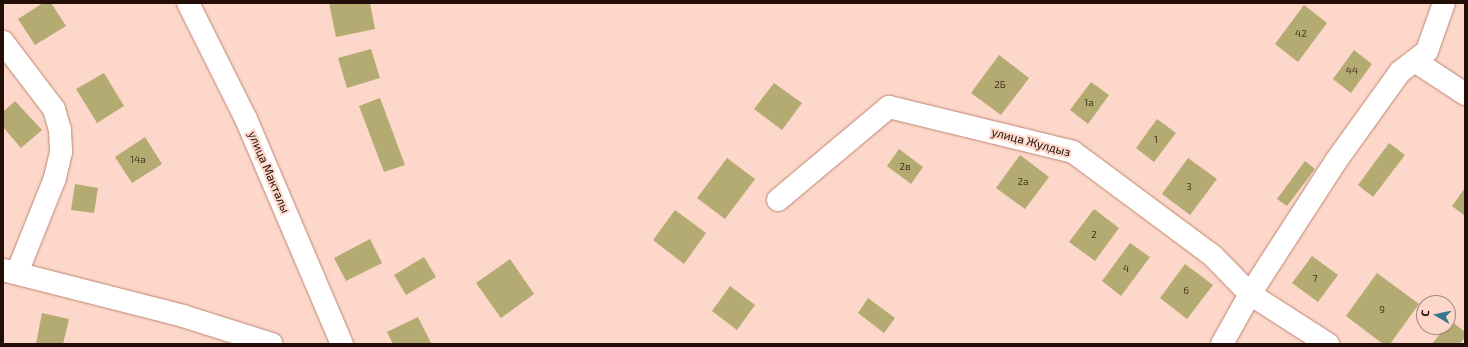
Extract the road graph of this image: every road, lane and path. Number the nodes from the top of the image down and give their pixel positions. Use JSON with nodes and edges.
{"nodes":[{"id":1,"x":188,"y":3,"type":"edge"},
{"id":2,"x":1444,"y":3,"type":"edge"},
{"id":3,"x":3,"y":42,"type":"edge"},
{"id":4,"x":1414,"y":61,"type":"junction"},
{"id":5,"x":1465,"y":94,"type":"edge"},
{"id":6,"x":778,"y":200,"type":"dead end"},
{"id":7,"x":10,"y":272,"type":"edge"},
{"id":8,"x":1250,"y":294,"type":"junction"},
{"id":9,"x":272,"y":344,"type":"edge"},
{"id":10,"x":342,"y":344,"type":"edge"},
{"id":11,"x":1222,"y":344,"type":"edge"},
{"id":12,"x":1328,"y":344,"type":"edge"}],
"edges":[{"from":1,"to":10,"type":"street","name":"улица Макталы"},
{"from":2,"to":4,"type":"street"},
{"from":3,"to":7,"type":"street"},
{"from":4,"to":5,"type":"street"},
{"from":4,"to":8,"type":"street"},
{"from":6,"to":8,"type":"street","name":"улица Жулдыз"},
{"from":7,"to":9,"type":"street"},
{"from":8,"to":11,"type":"street"},
{"from":8,"to":12,"type":"street","name":"улица Жулдыз"}]}
